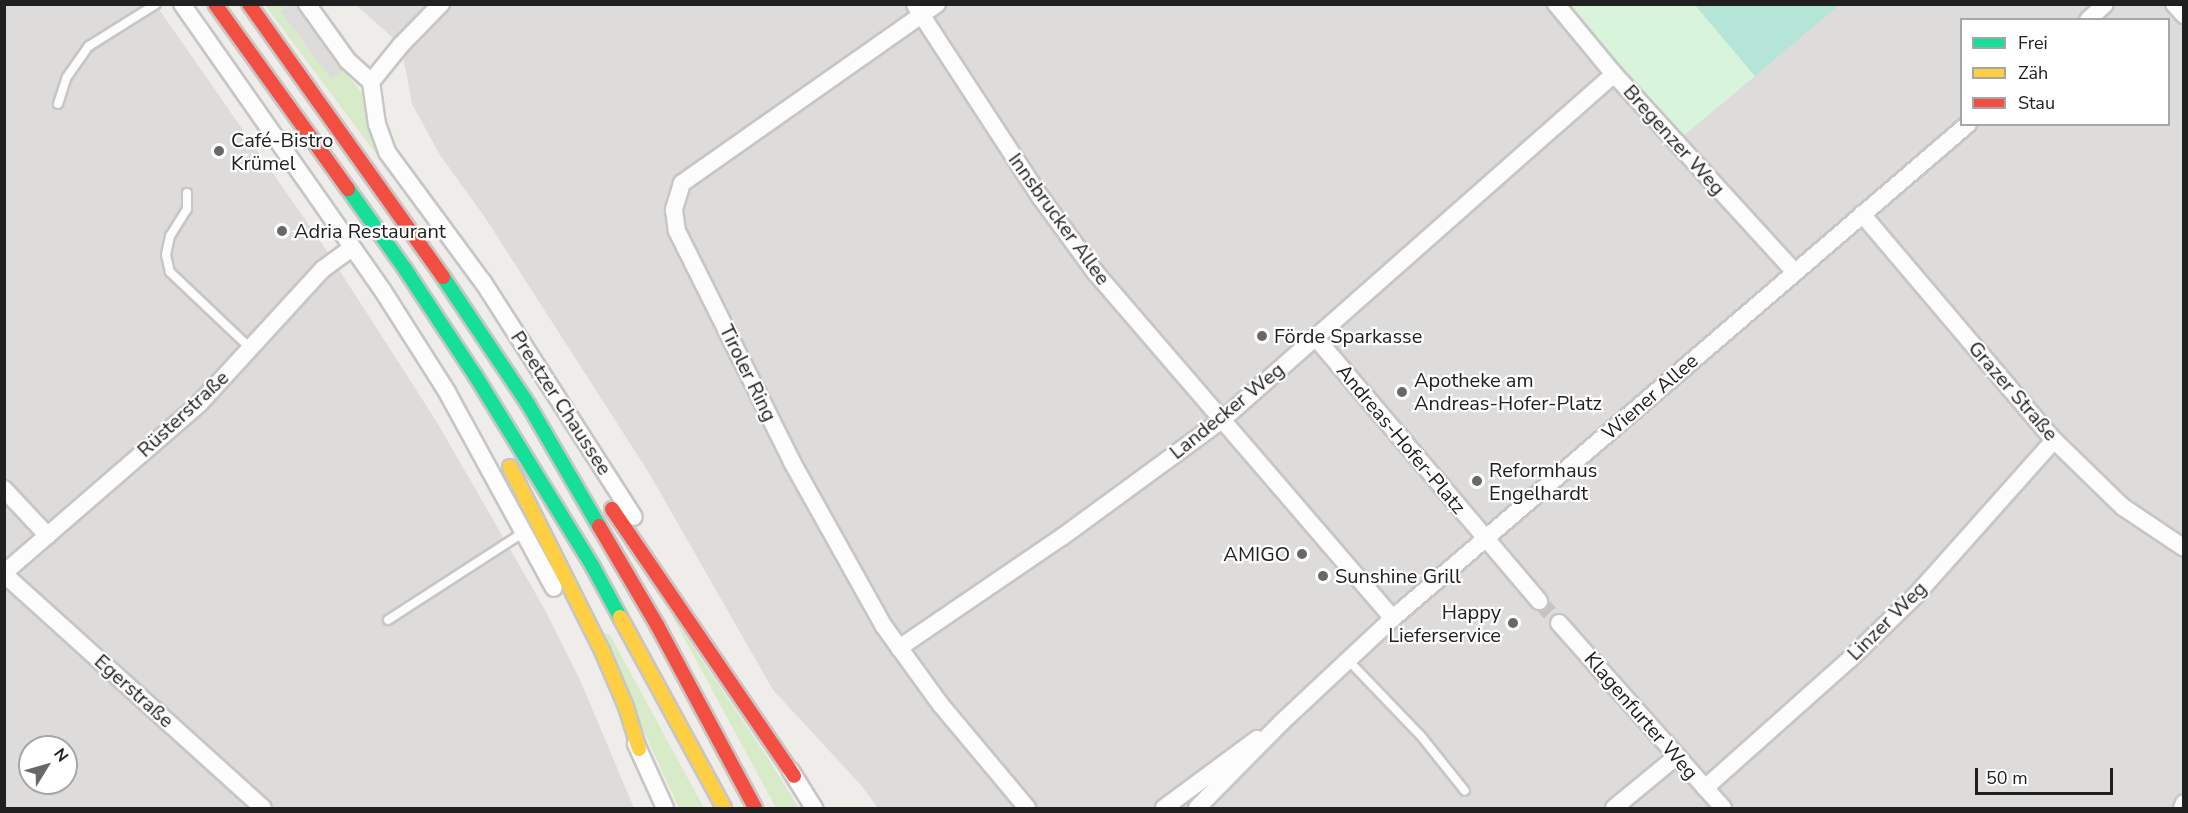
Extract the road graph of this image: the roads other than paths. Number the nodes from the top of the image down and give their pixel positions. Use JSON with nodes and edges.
{"nodes":[{"id":1,"x":156,"y":4,"type":"edge"},
{"id":2,"x":182,"y":4,"type":"edge"},
{"id":3,"x":215,"y":4,"type":"edge"},
{"id":4,"x":249,"y":4,"type":"edge"},
{"id":5,"x":307,"y":4,"type":"edge"},
{"id":6,"x":441,"y":4,"type":"edge"},
{"id":7,"x":937,"y":4,"type":"edge"},
{"id":8,"x":1556,"y":4,"type":"edge"},
{"id":9,"x":2105,"y":4,"type":"edge"},
{"id":10,"x":2174,"y":4,"type":"edge"},
{"id":11,"x":918,"y":9,"type":"edge"},
{"id":12,"x":2184,"y":15,"type":"edge"},
{"id":13,"x":2090,"y":18,"type":"edge"},
{"id":14,"x":1614,"y":74,"type":"junction"},
{"id":15,"x":371,"y":82,"type":"junction"},
{"id":16,"x":58,"y":104,"type":"dead end"},
{"id":17,"x":1966,"y":126,"type":"edge"},
{"id":18,"x":187,"y":192,"type":"dead end"},
{"id":19,"x":1862,"y":214,"type":"junction"},
{"id":20,"x":352,"y":248,"type":"junction"},
{"id":21,"x":1795,"y":272,"type":"junction"},
{"id":22,"x":1316,"y":338,"type":"junction"},
{"id":23,"x":250,"y":349,"type":"junction"},
{"id":24,"x":475,"y":375,"type":"junction"},
{"id":25,"x":528,"y":404,"type":"junction"},
{"id":26,"x":488,"y":420,"type":"dead end"},
{"id":27,"x":1222,"y":420,"type":"junction"},
{"id":28,"x":2054,"y":441,"type":"junction"},
{"id":29,"x":571,"y":450,"type":"dead end"},
{"id":30,"x":505,"y":457,"type":"dead end"},
{"id":31,"x":582,"y":463,"type":"dead end"},
{"id":32,"x":4,"y":489,"type":"edge"},
{"id":33,"x":524,"y":531,"type":"junction"},
{"id":34,"x":48,"y":536,"type":"junction"},
{"id":35,"x":1486,"y":540,"type":"junction"},
{"id":36,"x":2184,"y":548,"type":"edge"},
{"id":37,"x":4,"y":573,"type":"edge"},
{"id":38,"x":1539,"y":601,"type":"tunnel mouth"},
{"id":39,"x":1393,"y":618,"type":"junction"},
{"id":40,"x":388,"y":620,"type":"dead end"},
{"id":41,"x":1559,"y":623,"type":"tunnel mouth"},
{"id":42,"x":899,"y":648,"type":"junction"},
{"id":43,"x":1348,"y":660,"type":"junction"},
{"id":44,"x":1282,"y":722,"type":"junction"},
{"id":45,"x":639,"y":749,"type":"junction"},
{"id":46,"x":1677,"y":756,"type":"junction"},
{"id":47,"x":794,"y":776,"type":"junction"},
{"id":48,"x":1705,"y":788,"type":"junction"},
{"id":49,"x":1465,"y":790,"type":"dead end"},
{"id":50,"x":2184,"y":803,"type":"edge"},
{"id":51,"x":263,"y":808,"type":"edge"},
{"id":52,"x":665,"y":808,"type":"edge"},
{"id":53,"x":724,"y":808,"type":"edge"},
{"id":54,"x":755,"y":808,"type":"edge"},
{"id":55,"x":814,"y":808,"type":"edge"},
{"id":56,"x":1027,"y":808,"type":"edge"},
{"id":57,"x":1164,"y":808,"type":"edge"},
{"id":58,"x":1197,"y":808,"type":"edge"},
{"id":59,"x":1614,"y":808,"type":"edge"},
{"id":60,"x":1723,"y":808,"type":"edge"},
{"id":61,"x":2182,"y":808,"type":"edge"}],
"edges":[{"from":1,"to":16,"type":"lane"},
{"from":2,"to":20,"type":"street"},
{"from":3,"to":24,"type":"highway"},
{"from":4,"to":25,"type":"highway","name":"Preetzer Chaussee"},
{"from":5,"to":15,"type":"street"},
{"from":6,"to":15,"type":"street"},
{"from":7,"to":11,"type":"street","name":"Tiroler Ring"},
{"from":8,"to":14,"type":"street","name":"Bregenzer Weg"},
{"from":9,"to":13,"type":"street"},
{"from":10,"to":12,"type":"street"},
{"from":11,"to":27,"type":"street","name":"Innsbrucker Allee"},
{"from":11,"to":42,"type":"street","name":"Tiroler Ring"},
{"from":14,"to":21,"type":"street","name":"Bregenzer Weg"},
{"from":14,"to":22,"type":"street","name":"Landecker Weg"},
{"from":15,"to":47,"type":"street","name":"Preetzer Chaussee"},
{"from":17,"to":19,"type":"street","name":"Wiener Allee"},
{"from":18,"to":23,"type":"lane"},
{"from":19,"to":21,"type":"street","name":"Wiener Allee"},
{"from":19,"to":28,"type":"street","name":"Grazer Straße"},
{"from":20,"to":23,"type":"street","name":"Rüsterstraße"},
{"from":20,"to":33,"type":"street"},
{"from":21,"to":35,"type":"street","name":"Wiener Allee"},
{"from":22,"to":27,"type":"street","name":"Landecker Weg"},
{"from":22,"to":35,"type":"street","name":"Andreas-Hofer-Platz"},
{"from":23,"to":34,"type":"street","name":"Rüsterstraße"},
{"from":24,"to":26,"type":"highway"},
{"from":24,"to":53,"type":"highway"},
{"from":25,"to":29,"type":"highway"},
{"from":25,"to":54,"type":"highway","name":"Preetzer Chaussee"},
{"from":27,"to":39,"type":"street"},
{"from":27,"to":42,"type":"street","name":"Landecker Weg"},
{"from":28,"to":36,"type":"street","name":"Grazer Straße"},
{"from":28,"to":48,"type":"street","name":"Linzer Weg"},
{"from":30,"to":45,"type":"highway"},
{"from":31,"to":47,"type":"highway"},
{"from":32,"to":34,"type":"street"},
{"from":33,"to":40,"type":"lane"},
{"from":33,"to":45,"type":"street"},
{"from":34,"to":37,"type":"street","name":"Rüsterstraße"},
{"from":35,"to":38,"type":"street"},
{"from":35,"to":39,"type":"street","name":"Wiener Allee"},
{"from":37,"to":51,"type":"street","name":"Egerstraße"},
{"from":39,"to":43,"type":"street","name":"Wiener Allee"},
{"from":41,"to":46,"type":"street","name":"Klagenfurter Weg"},
{"from":42,"to":56,"type":"street","name":"Tiroler Ring"},
{"from":43,"to":44,"type":"street","name":"Wiener Allee"},
{"from":43,"to":49,"type":"lane"},
{"from":44,"to":57,"type":"street","name":"Wiener Allee"},
{"from":44,"to":58,"type":"street","name":"Wiener Allee"},
{"from":45,"to":52,"type":"street"},
{"from":46,"to":48,"type":"street","name":"Klagenfurter Weg"},
{"from":46,"to":59,"type":"street"},
{"from":47,"to":55,"type":"street","name":"Preetzer Chaussee"},
{"from":48,"to":60,"type":"street","name":"Klagenfurter Weg"},
{"from":50,"to":61,"type":"street"}]}
